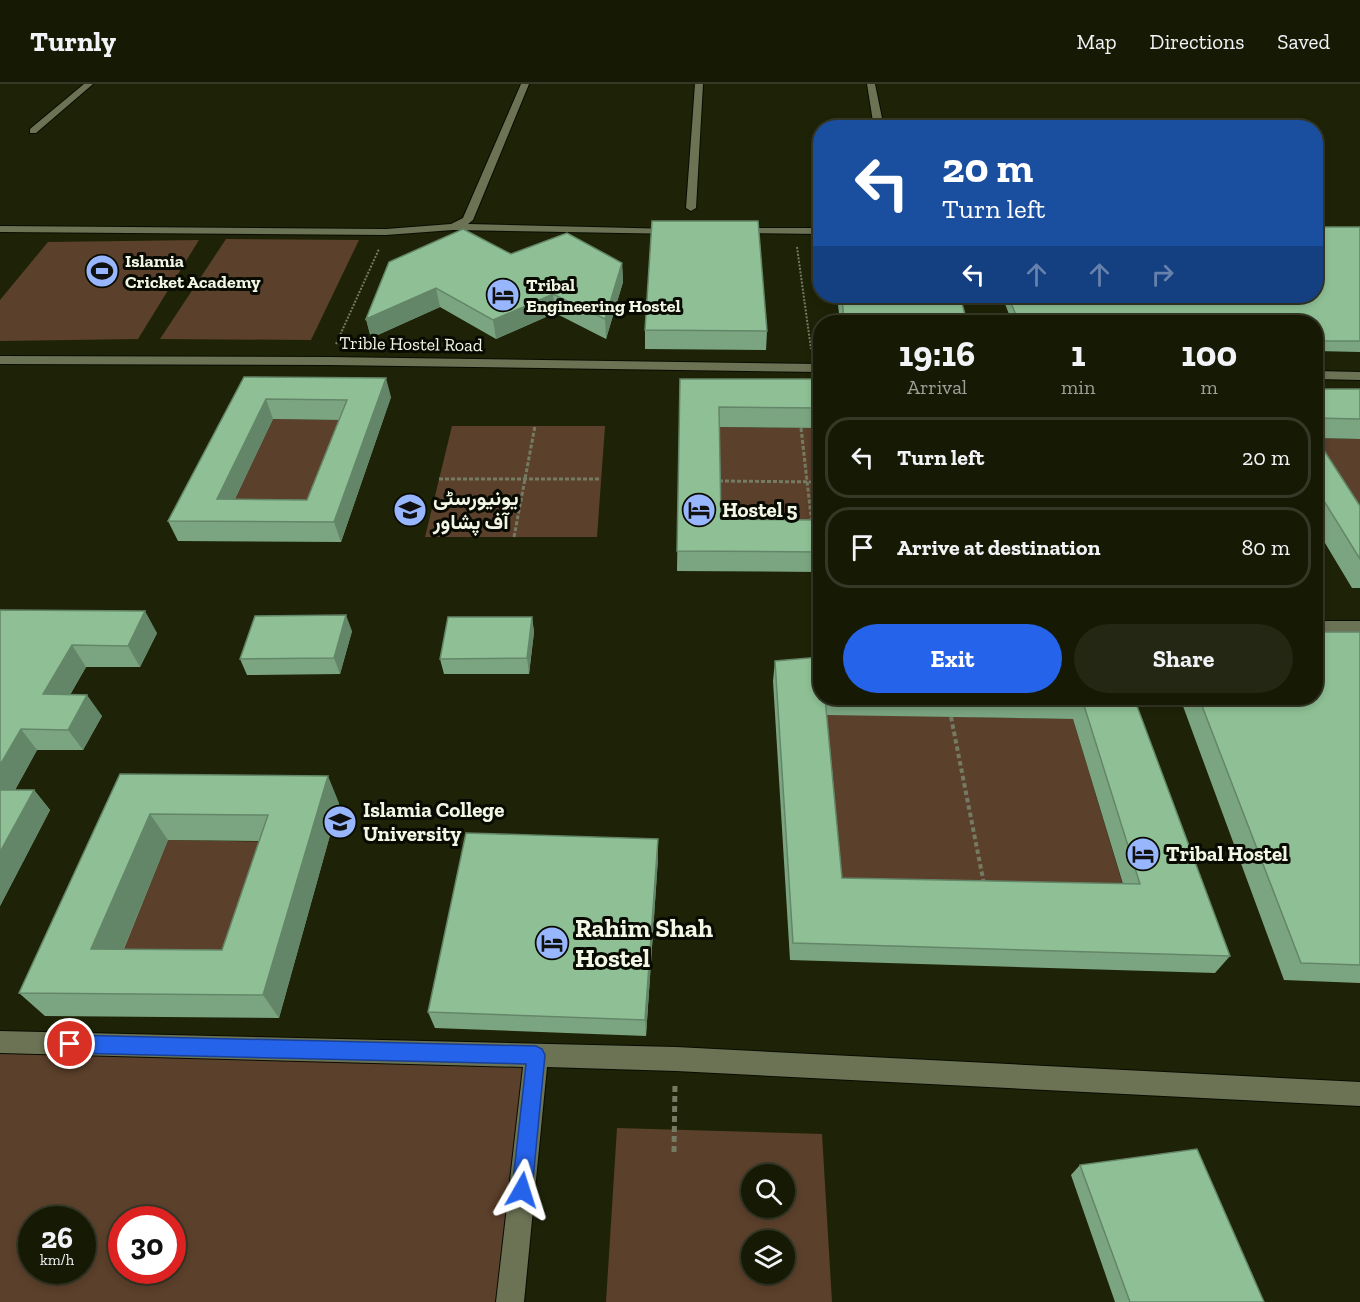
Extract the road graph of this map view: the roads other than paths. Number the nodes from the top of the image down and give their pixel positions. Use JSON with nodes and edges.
{"nodes":[{"id":1,"x":89,"y":84,"type":"edge"},
{"id":2,"x":525,"y":84,"type":"edge"},
{"id":3,"x":699,"y":84,"type":"edge"},
{"id":4,"x":870,"y":84,"type":"edge"},
{"id":5,"x":877,"y":120,"type":"edge"},
{"id":6,"x":33,"y":131,"type":"dead end"},
{"id":7,"x":691,"y":208,"type":"dead end"},
{"id":8,"x":453,"y":227,"type":"junction"},
{"id":9,"x":0,"y":229,"type":"edge"},
{"id":10,"x":726,"y":231,"type":"edge"},
{"id":11,"x":813,"y":231,"type":"edge"},
{"id":12,"x":691,"y":232,"type":"edge"},
{"id":13,"x":0,"y":360,"type":"edge"},
{"id":14,"x":813,"y":368,"type":"edge"},
{"id":15,"x":1323,"y":375,"type":"edge"},
{"id":16,"x":1360,"y":376,"type":"edge"},
{"id":17,"x":1323,"y":627,"type":"edge"},
{"id":18,"x":1360,"y":627,"type":"edge"},
{"id":19,"x":0,"y":1042,"type":"edge"},
{"id":20,"x":536,"y":1055,"type":"junction"},
{"id":21,"x":1360,"y":1094,"type":"edge"},
{"id":22,"x":510,"y":1302,"type":"edge"}],
"edges":[{"from":1,"to":6,"type":"street"},
{"from":2,"to":8,"type":"street"},
{"from":3,"to":7,"type":"street"},
{"from":4,"to":5,"type":"street"},
{"from":8,"to":9,"type":"street"},
{"from":8,"to":12,"type":"street"},
{"from":10,"to":11,"type":"street"},
{"from":13,"to":14,"type":"street","name":"Trible Hostel Road"},
{"from":15,"to":16,"type":"street"},
{"from":17,"to":18,"type":"street"},
{"from":19,"to":20,"type":"street"},
{"from":20,"to":21,"type":"street"},
{"from":20,"to":22,"type":"street"}]}
